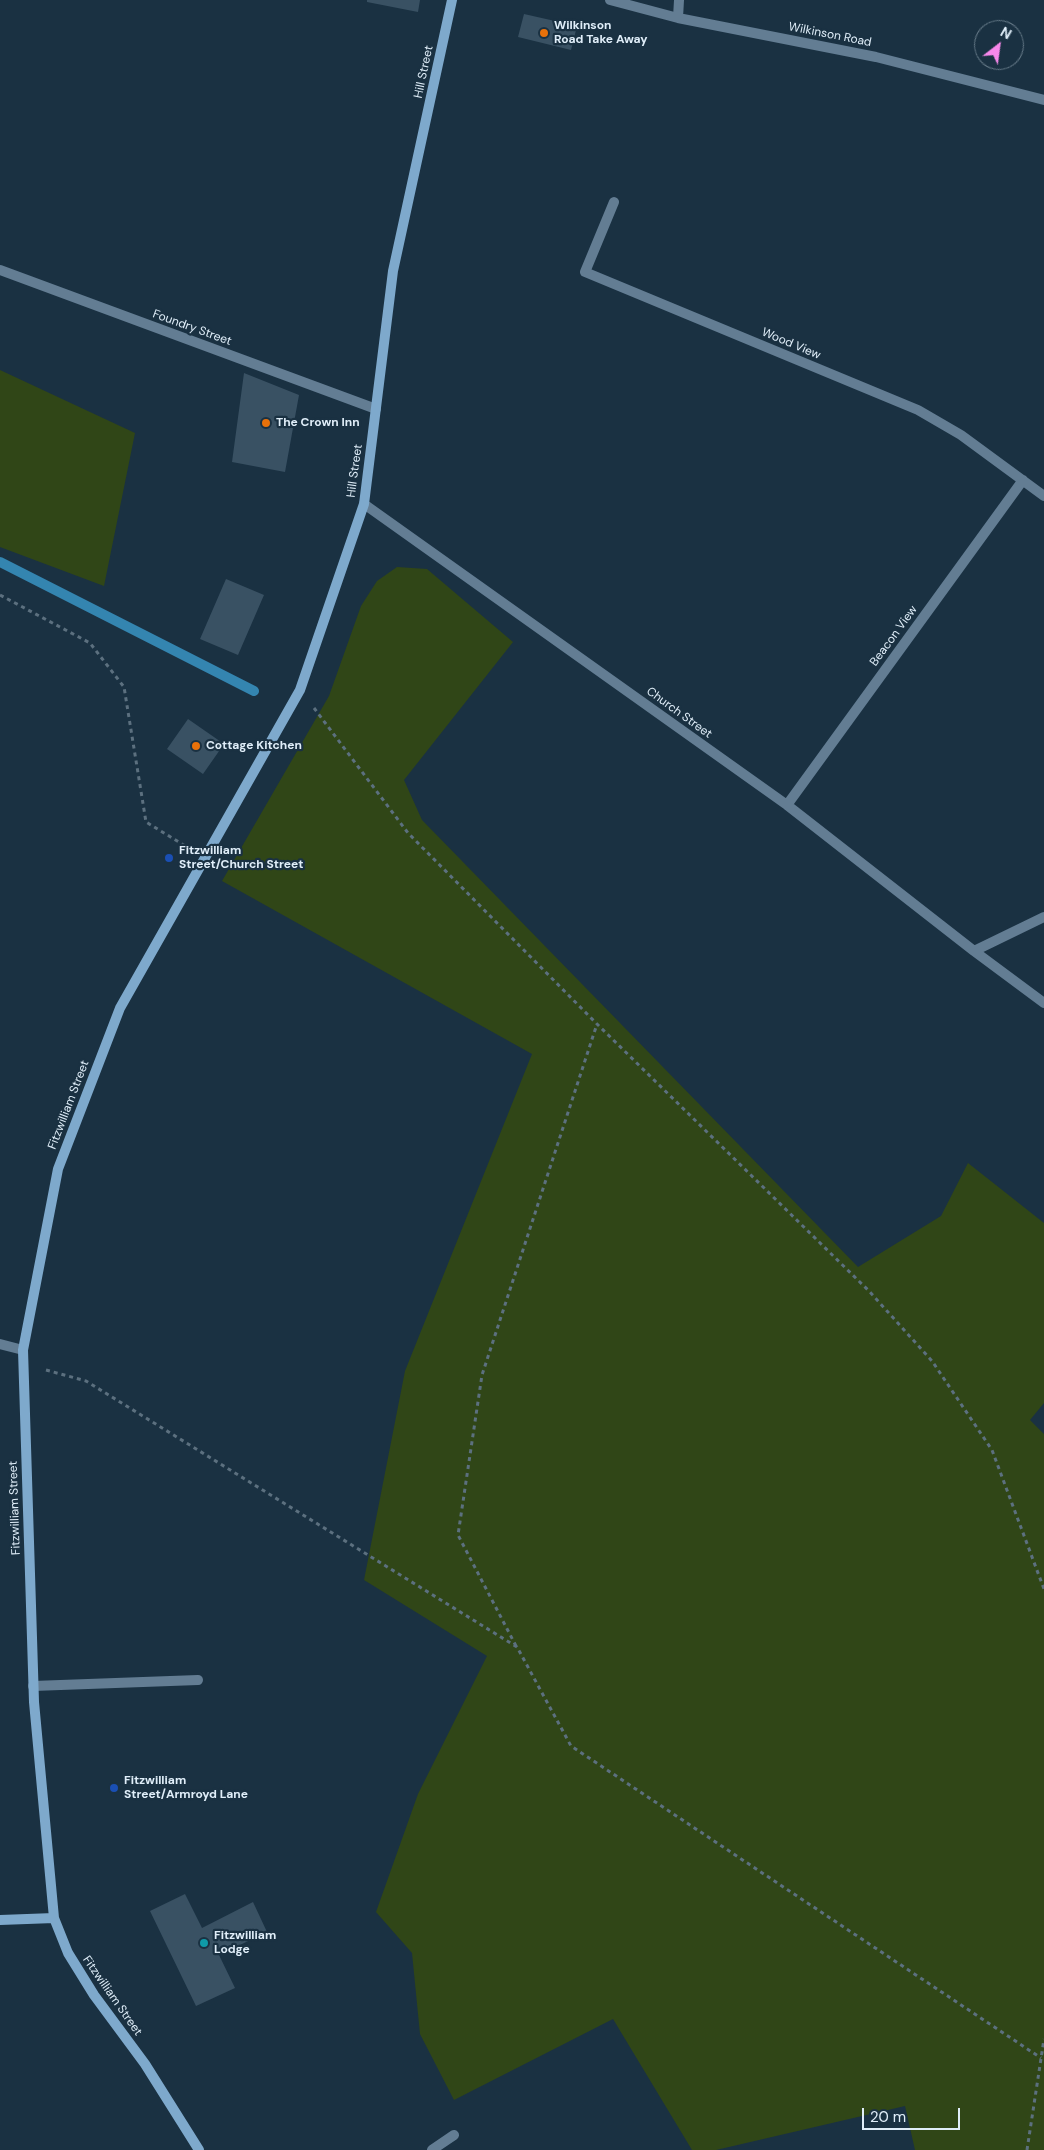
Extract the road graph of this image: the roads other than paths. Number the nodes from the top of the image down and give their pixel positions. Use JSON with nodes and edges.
{"nodes":[{"id":1,"x":452,"y":0,"type":"edge"},
{"id":2,"x":610,"y":0,"type":"edge"},
{"id":3,"x":679,"y":0,"type":"edge"},
{"id":4,"x":678,"y":18,"type":"junction"},
{"id":5,"x":1044,"y":100,"type":"edge"},
{"id":6,"x":614,"y":202,"type":"dead end"},
{"id":7,"x":0,"y":270,"type":"edge"},
{"id":8,"x":376,"y":409,"type":"junction"},
{"id":9,"x":1023,"y":480,"type":"junction"},
{"id":10,"x":1044,"y":496,"type":"edge"},
{"id":11,"x":364,"y":504,"type":"junction"},
{"id":12,"x":787,"y":806,"type":"junction"},
{"id":13,"x":205,"y":858,"type":"joint"},
{"id":14,"x":1044,"y":917,"type":"edge"},
{"id":15,"x":974,"y":951,"type":"junction"},
{"id":16,"x":1044,"y":1003,"type":"edge"},
{"id":17,"x":0,"y":1344,"type":"edge"},
{"id":18,"x":23,"y":1350,"type":"junction"},
{"id":19,"x":198,"y":1680,"type":"dead end"},
{"id":20,"x":33,"y":1686,"type":"junction"},
{"id":21,"x":54,"y":1918,"type":"junction"},
{"id":22,"x":0,"y":1920,"type":"edge"},
{"id":23,"x":454,"y":2135,"type":"dead end"},
{"id":24,"x":199,"y":2150,"type":"edge"},
{"id":25,"x":432,"y":2150,"type":"edge"}],
"edges":[{"from":1,"to":8,"type":"main road","name":"Hill Street"},
{"from":2,"to":4,"type":"street","name":"Wilkinson Road"},
{"from":3,"to":4,"type":"street"},
{"from":4,"to":5,"type":"street","name":"Wilkinson Road"},
{"from":6,"to":9,"type":"street","name":"Wood View"},
{"from":7,"to":8,"type":"street","name":"Foundry Street"},
{"from":8,"to":11,"type":"main road","name":"Hill Street"},
{"from":9,"to":10,"type":"street","name":"Wood View"},
{"from":9,"to":12,"type":"street","name":"Beacon View"},
{"from":11,"to":12,"type":"street","name":"Church Street"},
{"from":11,"to":13,"type":"main road","name":"Hill Street"},
{"from":12,"to":15,"type":"street","name":"Church Street"},
{"from":13,"to":18,"type":"main road","name":"Fitzwilliam Street"},
{"from":14,"to":15,"type":"street"},
{"from":15,"to":16,"type":"street","name":"Church Street"},
{"from":17,"to":18,"type":"street"},
{"from":18,"to":20,"type":"main road","name":"Fitzwilliam Street"},
{"from":19,"to":20,"type":"street"},
{"from":20,"to":21,"type":"main road","name":"Fitzwilliam Street"},
{"from":21,"to":22,"type":"main road"},
{"from":21,"to":24,"type":"main road","name":"Fitzwilliam Street"},
{"from":23,"to":25,"type":"street"}]}
